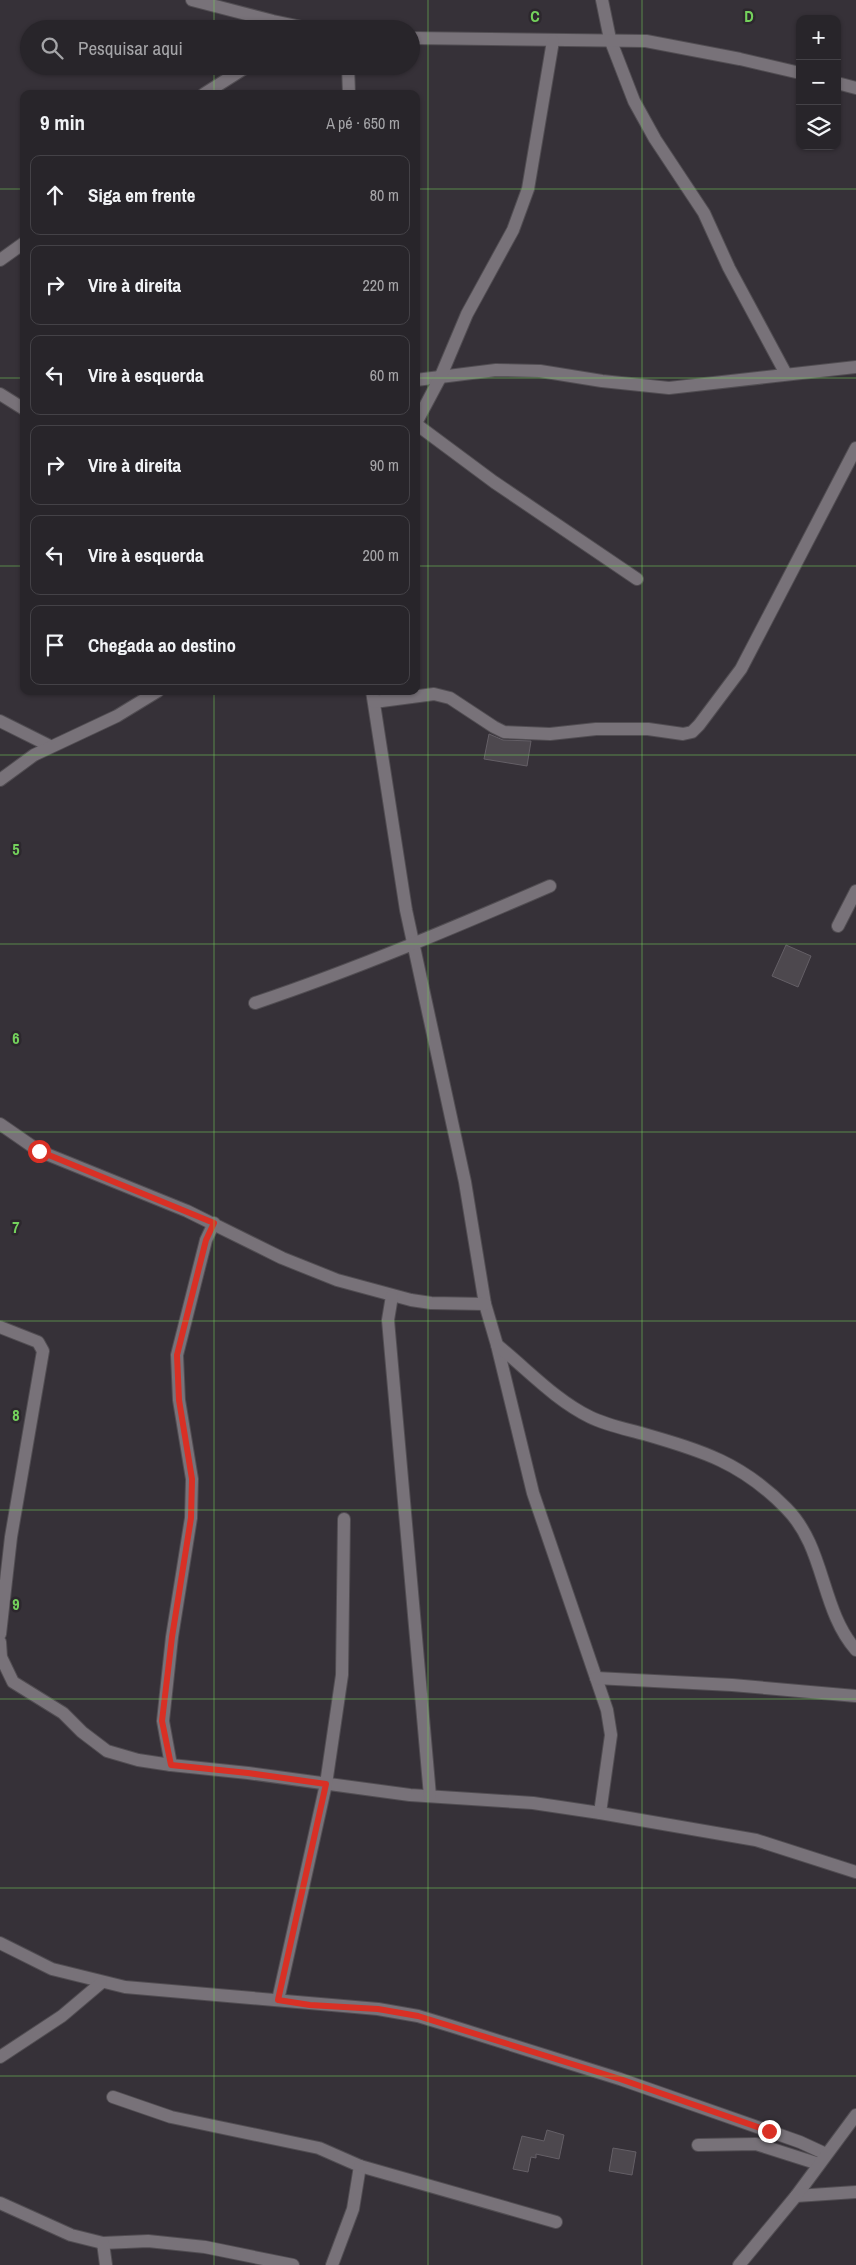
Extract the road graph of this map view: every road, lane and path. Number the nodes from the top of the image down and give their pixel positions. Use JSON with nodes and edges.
{"nodes":[{"id":1,"x":192,"y":0,"type":"edge"},
{"id":2,"x":602,"y":0,"type":"edge"},
{"id":3,"x":269,"y":20,"type":"edge"},
{"id":4,"x":420,"y":38,"type":"edge"},
{"id":5,"x":610,"y":39,"type":"junction"},
{"id":6,"x":553,"y":41,"type":"junction"},
{"id":7,"x":796,"y":72,"type":"edge"},
{"id":8,"x":234,"y":75,"type":"edge"},
{"id":9,"x":348,"y":75,"type":"edge"},
{"id":10,"x":841,"y":84,"type":"edge"},
{"id":11,"x":856,"y":88,"type":"edge"},
{"id":12,"x":210,"y":90,"type":"edge"},
{"id":13,"x":349,"y":90,"type":"edge"},
{"id":14,"x":20,"y":246,"type":"edge"},
{"id":15,"x":0,"y":260,"type":"edge"},
{"id":16,"x":856,"y":367,"type":"edge"},
{"id":17,"x":786,"y":374,"type":"junction"},
{"id":18,"x":440,"y":378,"type":"junction"},
{"id":19,"x":420,"y":380,"type":"edge"},
{"id":20,"x":0,"y":394,"type":"edge"},
{"id":21,"x":20,"y":406,"type":"edge"},
{"id":22,"x":420,"y":416,"type":"edge"},
{"id":23,"x":420,"y":427,"type":"edge"},
{"id":24,"x":856,"y":448,"type":"edge"},
{"id":25,"x":637,"y":579,"type":"dead end"},
{"id":26,"x":420,"y":694,"type":"edge"},
{"id":27,"x":151,"y":695,"type":"edge"},
{"id":28,"x":404,"y":695,"type":"edge"},
{"id":29,"x":373,"y":696,"type":"edge"},
{"id":30,"x":0,"y":721,"type":"edge"},
{"id":31,"x":50,"y":746,"type":"junction"},
{"id":32,"x":0,"y":780,"type":"edge"},
{"id":33,"x":550,"y":886,"type":"dead end"},
{"id":34,"x":856,"y":890,"type":"edge"},
{"id":35,"x":838,"y":926,"type":"dead end"},
{"id":36,"x":413,"y":944,"type":"junction"},
{"id":37,"x":255,"y":1002,"type":"dead end"},
{"id":38,"x":0,"y":1124,"type":"edge"},
{"id":39,"x":214,"y":1223,"type":"junction"},
{"id":40,"x":392,"y":1296,"type":"junction"},
{"id":41,"x":485,"y":1304,"type":"junction"},
{"id":42,"x":0,"y":1328,"type":"edge"},
{"id":43,"x":497,"y":1345,"type":"junction"},
{"id":44,"x":344,"y":1519,"type":"dead end"},
{"id":45,"x":0,"y":1634,"type":"edge"},
{"id":46,"x":0,"y":1642,"type":"edge"},
{"id":47,"x":856,"y":1650,"type":"edge"},
{"id":48,"x":596,"y":1678,"type":"junction"},
{"id":49,"x":856,"y":1696,"type":"edge"},
{"id":50,"x":171,"y":1765,"type":"junction"},
{"id":51,"x":326,"y":1784,"type":"junction"},
{"id":52,"x":430,"y":1796,"type":"junction"},
{"id":53,"x":600,"y":1813,"type":"junction"},
{"id":54,"x":856,"y":1872,"type":"edge"},
{"id":55,"x":0,"y":1943,"type":"edge"},
{"id":56,"x":101,"y":1983,"type":"junction"},
{"id":57,"x":278,"y":2000,"type":"junction"},
{"id":58,"x":0,"y":2057,"type":"edge"},
{"id":59,"x":114,"y":2097,"type":"dead end"},
{"id":60,"x":856,"y":2115,"type":"edge"},
{"id":61,"x":698,"y":2145,"type":"dead end"},
{"id":62,"x":822,"y":2159,"type":"junction"},
{"id":63,"x":360,"y":2166,"type":"junction"},
{"id":64,"x":856,"y":2192,"type":"edge"},
{"id":65,"x":796,"y":2196,"type":"junction"},
{"id":66,"x":0,"y":2202,"type":"edge"},
{"id":67,"x":556,"y":2222,"type":"dead end"},
{"id":68,"x":103,"y":2244,"type":"junction"},
{"id":69,"x":106,"y":2265,"type":"edge"},
{"id":70,"x":293,"y":2265,"type":"edge"},
{"id":71,"x":332,"y":2265,"type":"edge"},
{"id":72,"x":739,"y":2265,"type":"edge"}],
"edges":[{"from":1,"to":3,"type":"street"},
{"from":2,"to":5,"type":"street"},
{"from":4,"to":6,"type":"street"},
{"from":5,"to":6,"type":"street"},
{"from":5,"to":7,"type":"street"},
{"from":5,"to":17,"type":"street"},
{"from":6,"to":18,"type":"street"},
{"from":8,"to":12,"type":"street"},
{"from":9,"to":13,"type":"street"},
{"from":10,"to":11,"type":"street"},
{"from":14,"to":15,"type":"street"},
{"from":16,"to":17,"type":"street"},
{"from":17,"to":18,"type":"street"},
{"from":18,"to":19,"type":"street"},
{"from":18,"to":22,"type":"street"},
{"from":20,"to":21,"type":"street"},
{"from":23,"to":25,"type":"street"},
{"from":24,"to":26,"type":"street"},
{"from":27,"to":31,"type":"street"},
{"from":28,"to":29,"type":"street"},
{"from":29,"to":36,"type":"street"},
{"from":30,"to":31,"type":"street"},
{"from":31,"to":32,"type":"street"},
{"from":33,"to":36,"type":"street"},
{"from":34,"to":35,"type":"street"},
{"from":36,"to":37,"type":"street"},
{"from":36,"to":41,"type":"street"},
{"from":38,"to":39,"type":"street"},
{"from":39,"to":40,"type":"street"},
{"from":39,"to":50,"type":"street"},
{"from":40,"to":41,"type":"street"},
{"from":40,"to":52,"type":"street"},
{"from":41,"to":43,"type":"street"},
{"from":42,"to":45,"type":"street"},
{"from":43,"to":47,"type":"street"},
{"from":43,"to":48,"type":"street"},
{"from":44,"to":51,"type":"street"},
{"from":46,"to":50,"type":"street"},
{"from":48,"to":49,"type":"street"},
{"from":48,"to":53,"type":"street"},
{"from":50,"to":51,"type":"street"},
{"from":51,"to":52,"type":"street"},
{"from":51,"to":57,"type":"street"},
{"from":52,"to":53,"type":"street"},
{"from":53,"to":54,"type":"street"},
{"from":55,"to":56,"type":"street"},
{"from":56,"to":57,"type":"street"},
{"from":56,"to":58,"type":"street"},
{"from":57,"to":62,"type":"street"},
{"from":59,"to":63,"type":"street"},
{"from":60,"to":62,"type":"street"},
{"from":61,"to":62,"type":"street"},
{"from":62,"to":65,"type":"street"},
{"from":63,"to":67,"type":"street"},
{"from":63,"to":71,"type":"street"},
{"from":64,"to":65,"type":"street"},
{"from":65,"to":72,"type":"street"},
{"from":66,"to":68,"type":"street"},
{"from":68,"to":69,"type":"street"},
{"from":68,"to":70,"type":"street"}]}
